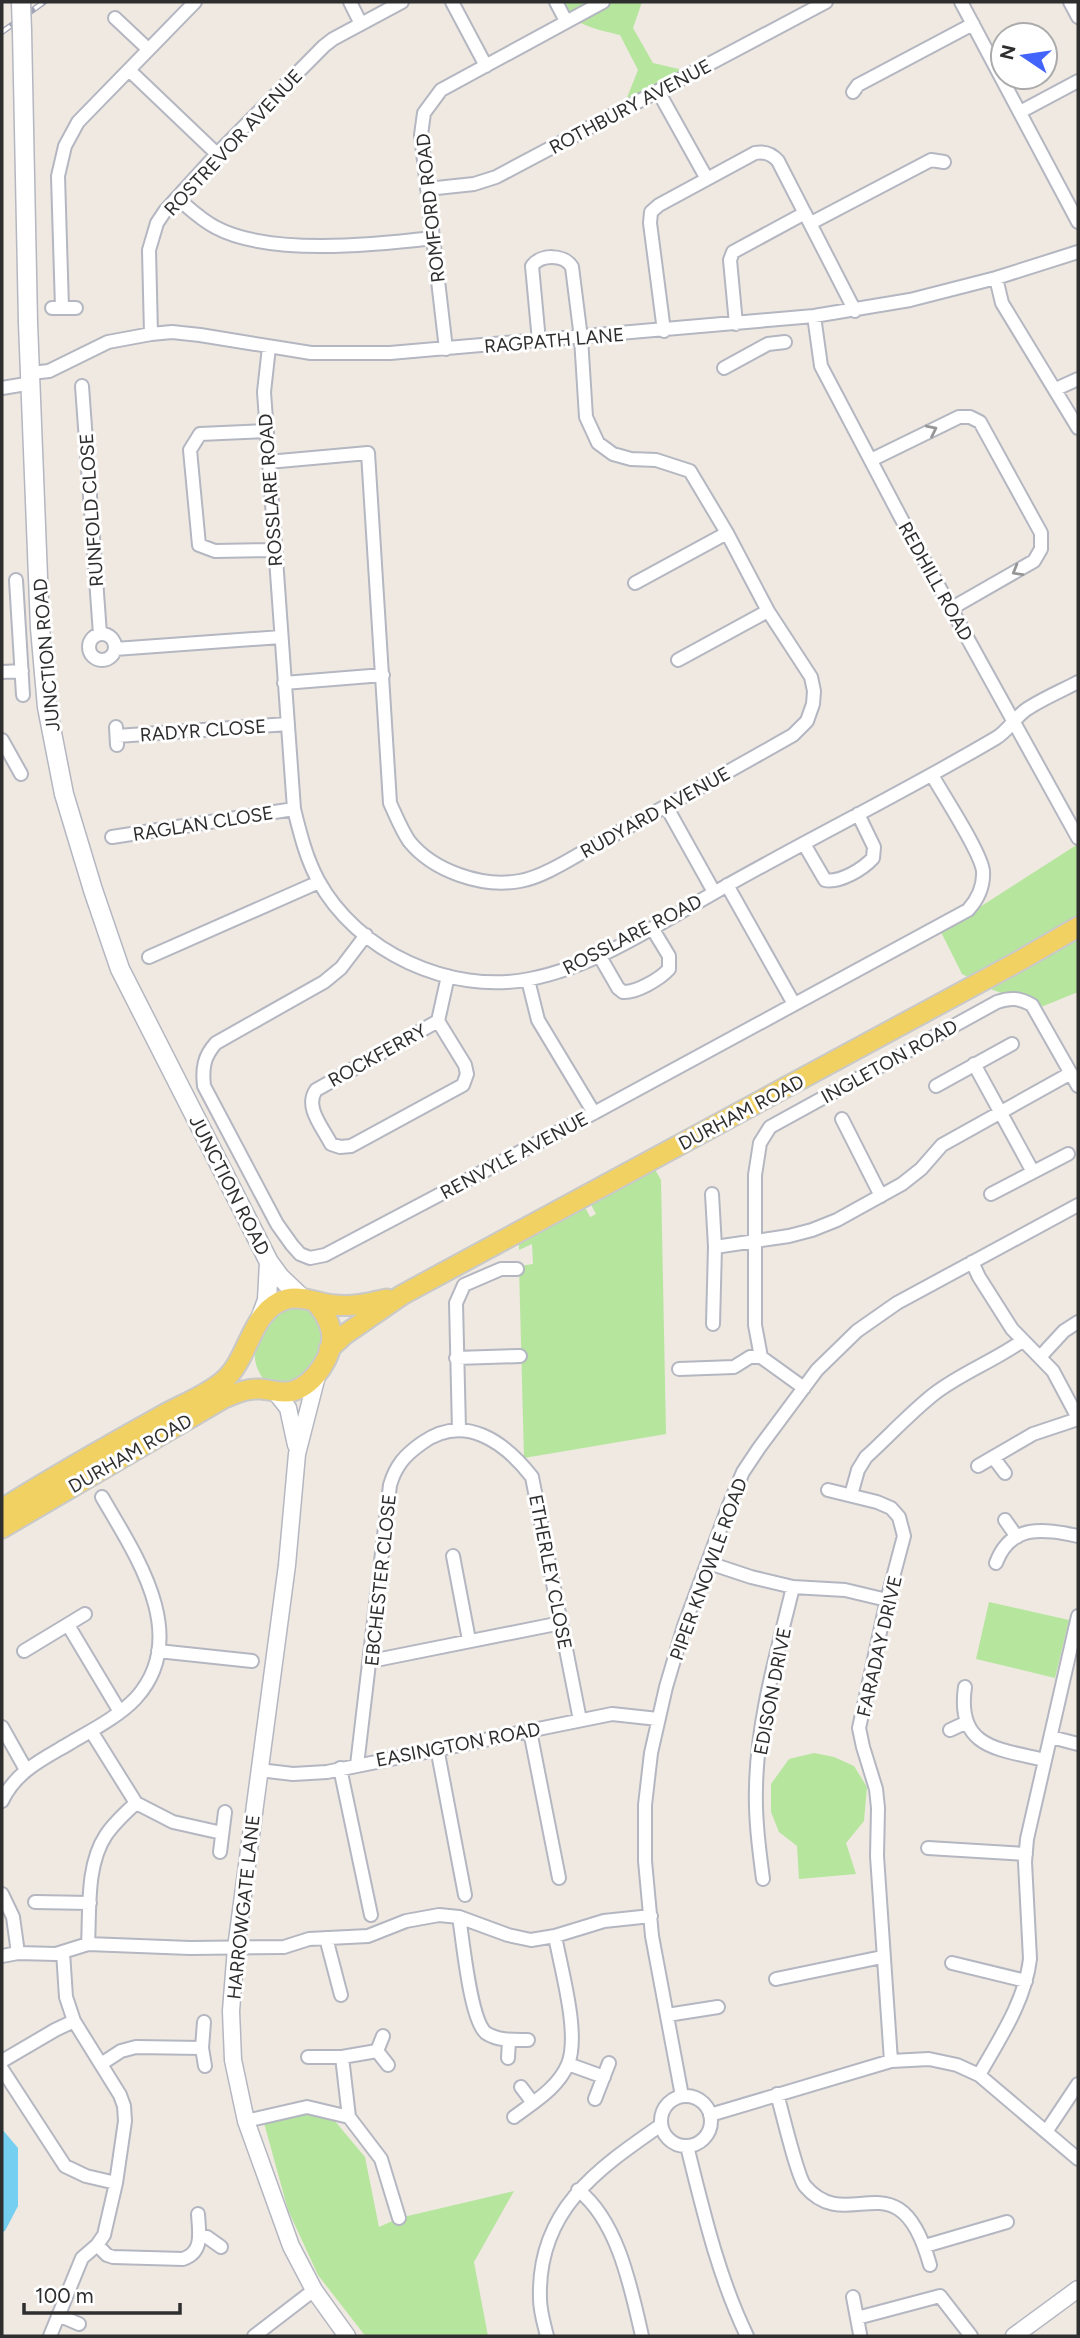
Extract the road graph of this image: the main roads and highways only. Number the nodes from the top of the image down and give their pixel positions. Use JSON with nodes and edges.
{"nodes":[{"id":1,"x":21,"y":2,"type":"edge"},
{"id":2,"x":1074,"y":934,"type":"edge"},
{"id":3,"x":270,"y":1262,"type":"junction"},
{"id":4,"x":402,"y":1295,"type":"junction"},
{"id":5,"x":308,"y":1300,"type":"junction"},
{"id":6,"x":260,"y":1319,"type":"junction"},
{"id":7,"x":245,"y":1349,"type":"junction"},
{"id":8,"x":329,"y":1349,"type":"junction"},
{"id":9,"x":269,"y":1391,"type":"junction"},
{"id":10,"x":2,"y":1509,"type":"edge"},
{"id":11,"x":2,"y":1528,"type":"edge"}],
"edges":[{"from":1,"to":3,"type":"main road","name":"JUNCTION ROAD","bridge":true},
{"from":2,"to":4,"type":"main road","name":"DURHAM ROAD"},
{"from":3,"to":5,"type":"main road","name":"JUNCTION ROAD"},
{"from":3,"to":6,"type":"main road","name":"JUNCTION ROAD"},
{"from":4,"to":5,"type":"main road","name":"DURHAM ROAD"},
{"from":4,"to":8,"type":"main road","name":"DURHAM ROAD"},
{"from":5,"to":6,"type":"main road","name":"DURHAM ROAD"},
{"from":5,"to":8,"type":"main road"},
{"from":6,"to":7,"type":"main road","name":"DURHAM ROAD"},
{"from":7,"to":9,"type":"main road"},
{"from":7,"to":10,"type":"main road","name":"DURHAM ROAD"},
{"from":8,"to":9,"type":"main road","name":"DURHAM ROAD"},
{"from":9,"to":11,"type":"main road","name":"DURHAM ROAD"}]}
